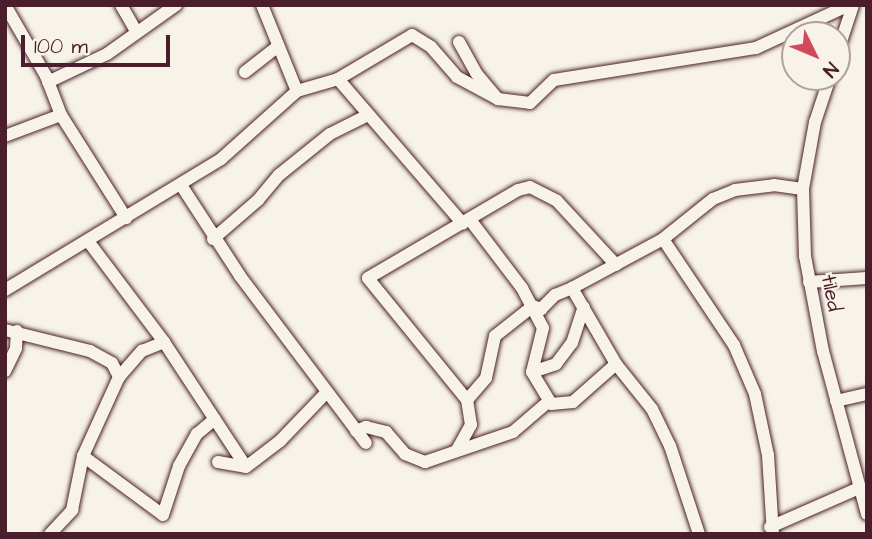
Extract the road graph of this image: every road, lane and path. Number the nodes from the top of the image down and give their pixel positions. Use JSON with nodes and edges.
{"nodes":[{"id":1,"x":5,"y":5,"type":"edge"},
{"id":2,"x":121,"y":5,"type":"edge"},
{"id":3,"x":176,"y":5,"type":"edge"},
{"id":4,"x":262,"y":5,"type":"edge"},
{"id":5,"x":849,"y":6,"type":"edge"},
{"id":6,"x":136,"y":31,"type":"junction"},
{"id":7,"x":459,"y":42,"type":"dead end"},
{"id":8,"x":277,"y":47,"type":"junction"},
{"id":9,"x":245,"y":72,"type":"dead end"},
{"id":10,"x":338,"y":79,"type":"junction"},
{"id":11,"x":48,"y":82,"type":"junction"},
{"id":12,"x":297,"y":91,"type":"junction"},
{"id":13,"x":825,"y":91,"type":"edge"},
{"id":14,"x":498,"y":99,"type":"junction"},
{"id":15,"x":61,"y":115,"type":"junction"},
{"id":16,"x":366,"y":116,"type":"junction"},
{"id":17,"x":5,"y":136,"type":"edge"},
{"id":18,"x":181,"y":185,"type":"junction"},
{"id":19,"x":803,"y":189,"type":"junction"},
{"id":20,"x":126,"y":218,"type":"junction"},
{"id":21,"x":467,"y":222,"type":"junction"},
{"id":22,"x":213,"y":239,"type":"junction"},
{"id":23,"x":663,"y":239,"type":"junction"},
{"id":24,"x":88,"y":241,"type":"junction"},
{"id":25,"x":616,"y":265,"type":"junction"},
{"id":26,"x":867,"y":278,"type":"edge"},
{"id":27,"x":809,"y":282,"type":"junction"},
{"id":28,"x":572,"y":288,"type":"junction"},
{"id":29,"x":5,"y":290,"type":"edge"},
{"id":30,"x":533,"y":306,"type":"junction"},
{"id":31,"x":584,"y":307,"type":"junction"},
{"id":32,"x":11,"y":331,"type":"edge"},
{"id":33,"x":164,"y":342,"type":"junction"},
{"id":34,"x":616,"y":364,"type":"junction"},
{"id":35,"x":5,"y":371,"type":"edge"},
{"id":36,"x":532,"y":372,"type":"junction"},
{"id":37,"x":119,"y":377,"type":"junction"},
{"id":38,"x":327,"y":392,"type":"junction"},
{"id":39,"x":867,"y":394,"type":"edge"},
{"id":40,"x":467,"y":400,"type":"junction"},
{"id":41,"x":836,"y":401,"type":"junction"},
{"id":42,"x":548,"y":402,"type":"junction"},
{"id":43,"x":215,"y":419,"type":"junction"},
{"id":44,"x":356,"y":431,"type":"junction"},
{"id":45,"x":366,"y":443,"type":"dead end"},
{"id":46,"x":457,"y":450,"type":"junction"},
{"id":47,"x":83,"y":456,"type":"junction"},
{"id":48,"x":218,"y":462,"type":"dead end"},
{"id":49,"x":246,"y":467,"type":"junction"},
{"id":50,"x":857,"y":489,"type":"junction"},
{"id":51,"x":867,"y":514,"type":"edge"},
{"id":52,"x":771,"y":531,"type":"edge"},
{"id":53,"x":50,"y":534,"type":"edge"},
{"id":54,"x":699,"y":534,"type":"edge"}],
"edges":[{"from":1,"to":11,"type":"street"},
{"from":2,"to":6,"type":"street"},
{"from":3,"to":6,"type":"street"},
{"from":4,"to":8,"type":"street"},
{"from":5,"to":14,"type":"street"},
{"from":6,"to":11,"type":"street"},
{"from":7,"to":14,"type":"street"},
{"from":8,"to":9,"type":"street"},
{"from":8,"to":12,"type":"street"},
{"from":10,"to":12,"type":"street"},
{"from":10,"to":14,"type":"street"},
{"from":10,"to":16,"type":"street"},
{"from":11,"to":15,"type":"street"},
{"from":12,"to":18,"type":"street"},
{"from":13,"to":19,"type":"street","name":"tiled"},
{"from":15,"to":17,"type":"street"},
{"from":15,"to":20,"type":"street"},
{"from":16,"to":21,"type":"street"},
{"from":16,"to":22,"type":"street"},
{"from":18,"to":20,"type":"street"},
{"from":18,"to":22,"type":"street"},
{"from":19,"to":23,"type":"street"},
{"from":19,"to":27,"type":"street","name":"tiled"},
{"from":20,"to":24,"type":"street"},
{"from":21,"to":25,"type":"street"},
{"from":21,"to":30,"type":"street"},
{"from":21,"to":40,"type":"street"},
{"from":22,"to":38,"type":"street"},
{"from":23,"to":25,"type":"street"},
{"from":23,"to":52,"type":"street"},
{"from":24,"to":29,"type":"street"},
{"from":24,"to":33,"type":"street"},
{"from":25,"to":28,"type":"street"},
{"from":26,"to":27,"type":"street"},
{"from":27,"to":41,"type":"street","name":"tiled"},
{"from":28,"to":30,"type":"street"},
{"from":28,"to":31,"type":"street"},
{"from":30,"to":36,"type":"street"},
{"from":30,"to":40,"type":"street"},
{"from":31,"to":34,"type":"street"},
{"from":31,"to":36,"type":"street"},
{"from":32,"to":35,"type":"street"},
{"from":32,"to":37,"type":"street"},
{"from":33,"to":37,"type":"street"},
{"from":33,"to":43,"type":"street"},
{"from":34,"to":42,"type":"street"},
{"from":34,"to":54,"type":"street"},
{"from":36,"to":42,"type":"street"},
{"from":37,"to":47,"type":"street"},
{"from":38,"to":44,"type":"street"},
{"from":38,"to":49,"type":"street"},
{"from":39,"to":41,"type":"street"},
{"from":40,"to":46,"type":"street"},
{"from":41,"to":50,"type":"street","name":"tiled"},
{"from":42,"to":46,"type":"street"},
{"from":43,"to":47,"type":"street"},
{"from":43,"to":49,"type":"street"},
{"from":44,"to":45,"type":"street"},
{"from":44,"to":46,"type":"street"},
{"from":47,"to":53,"type":"street"},
{"from":48,"to":49,"type":"street"},
{"from":50,"to":51,"type":"street","name":"tiled"},
{"from":50,"to":52,"type":"street"}]}
